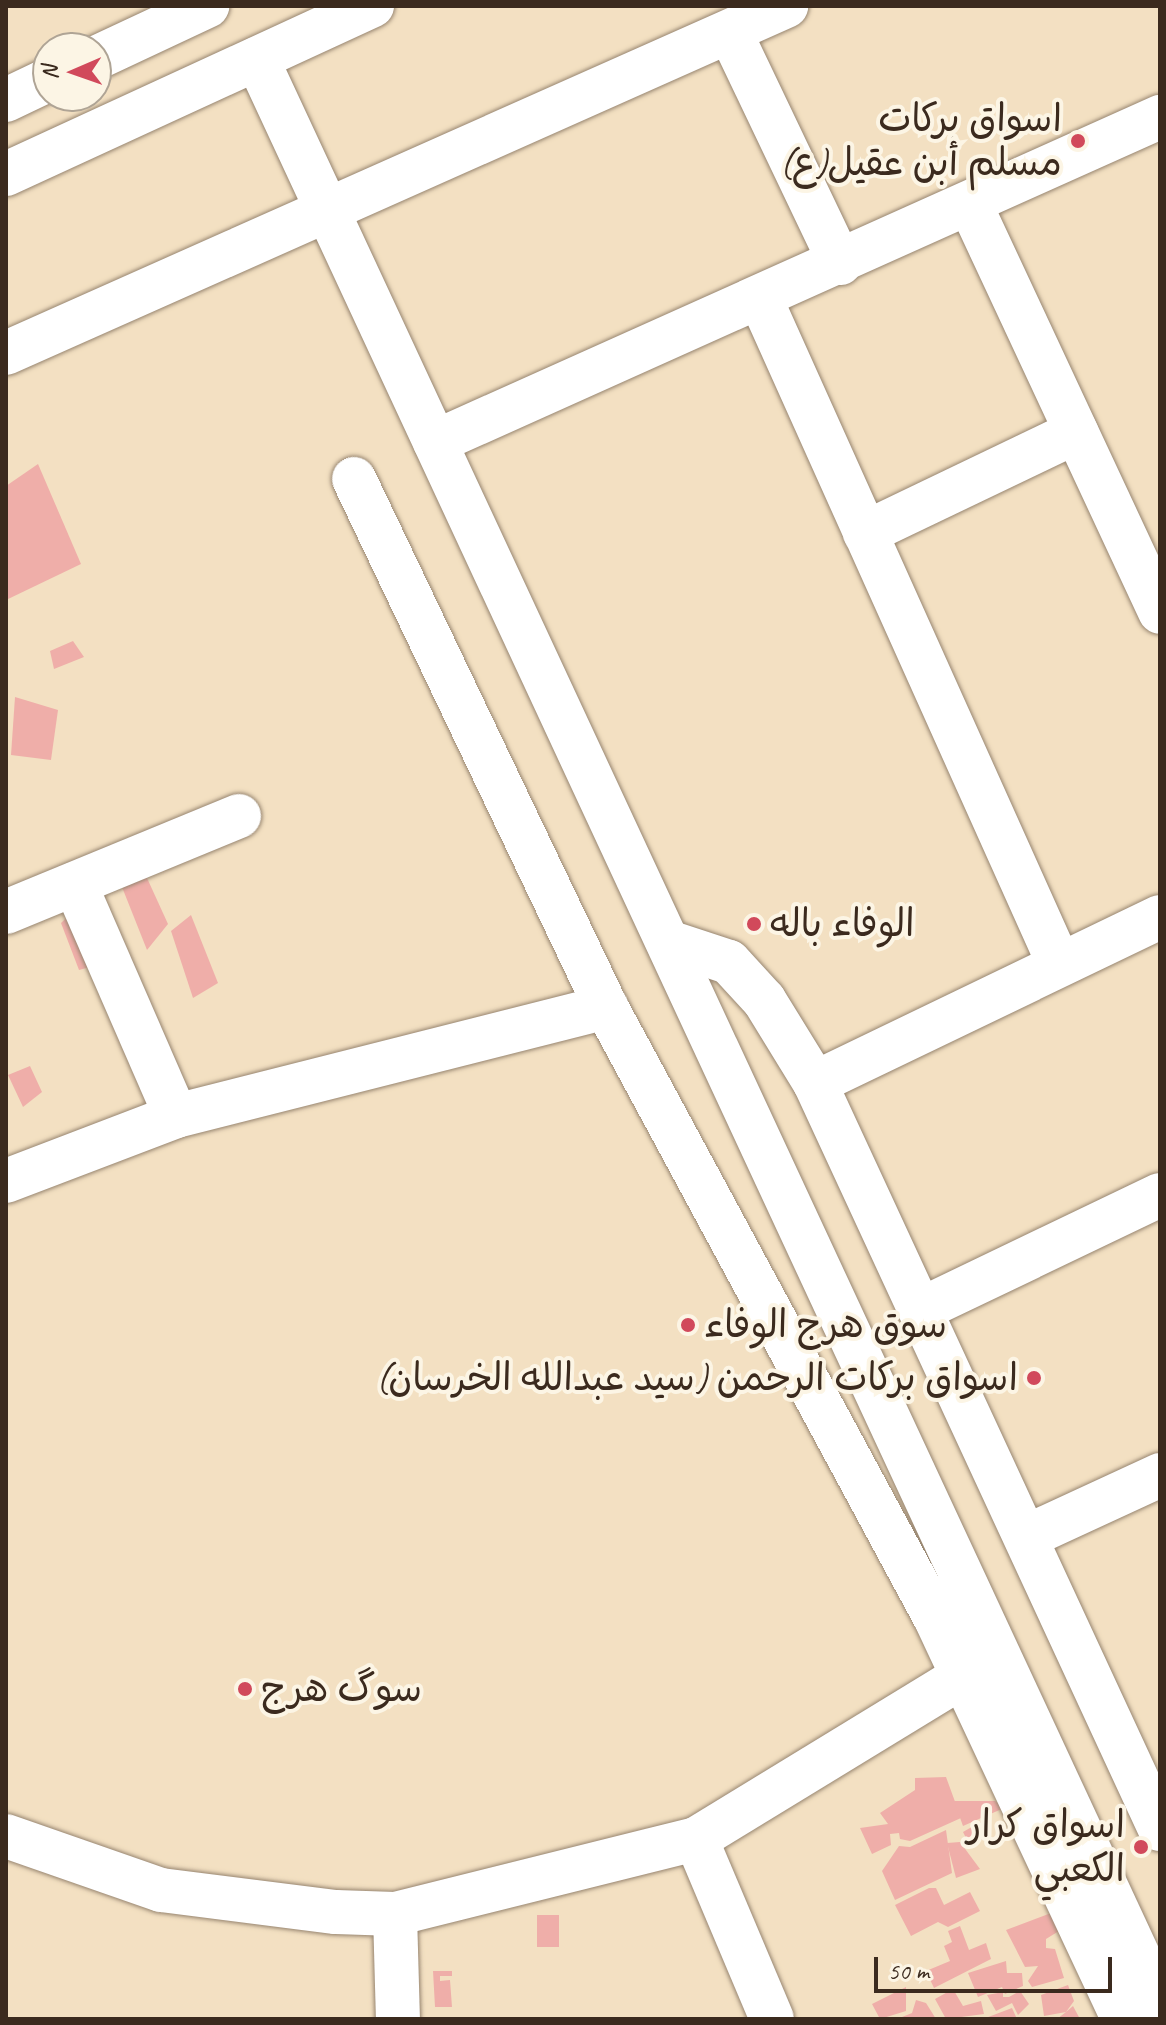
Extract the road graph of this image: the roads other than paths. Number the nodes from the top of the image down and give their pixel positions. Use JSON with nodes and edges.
{"nodes":[{"id":1,"x":207,"y":6,"type":"edge"},
{"id":2,"x":372,"y":6,"type":"edge"},
{"id":3,"x":786,"y":6,"type":"edge"},
{"id":4,"x":730,"y":32,"type":"junction"},
{"id":5,"x":112,"y":51,"type":"edge"},
{"id":6,"x":257,"y":59,"type":"junction"},
{"id":7,"x":32,"y":88,"type":"edge"},
{"id":8,"x":6,"y":100,"type":"edge"},
{"id":9,"x":1160,"y":117,"type":"edge"},
{"id":10,"x":6,"y":174,"type":"edge"},
{"id":11,"x":970,"y":204,"type":"junction"},
{"id":12,"x":331,"y":213,"type":"junction"},
{"id":13,"x":840,"y":263,"type":"junction"},
{"id":14,"x":761,"y":300,"type":"junction"},
{"id":15,"x":6,"y":353,"type":"edge"},
{"id":16,"x":1076,"y":432,"type":"junction"},
{"id":17,"x":435,"y":442,"type":"junction"},
{"id":18,"x":354,"y":479,"type":"dead end"},
{"id":19,"x":865,"y":533,"type":"junction"},
{"id":20,"x":1160,"y":612,"type":"edge"},
{"id":21,"x":239,"y":816,"type":"dead end"},
{"id":22,"x":75,"y":884,"type":"junction"},
{"id":23,"x":6,"y":912,"type":"edge"},
{"id":24,"x":1160,"y":917,"type":"edge"},
{"id":25,"x":668,"y":942,"type":"junction"},
{"id":26,"x":1059,"y":964,"type":"junction"},
{"id":27,"x":606,"y":1007,"type":"junction"},
{"id":28,"x":815,"y":1083,"type":"junction"},
{"id":29,"x":176,"y":1116,"type":"junction"},
{"id":30,"x":6,"y":1181,"type":"edge"},
{"id":31,"x":1160,"y":1195,"type":"edge"},
{"id":32,"x":922,"y":1309,"type":"junction"},
{"id":33,"x":1160,"y":1475,"type":"edge"},
{"id":34,"x":1026,"y":1537,"type":"junction"},
{"id":35,"x":954,"y":1610,"type":"junction"},
{"id":36,"x":963,"y":1676,"type":"junction"},
{"id":37,"x":1146,"y":1765,"type":"edge"},
{"id":38,"x":1160,"y":1829,"type":"edge"},
{"id":39,"x":6,"y":1836,"type":"edge"},
{"id":40,"x":696,"y":1839,"type":"junction"},
{"id":41,"x":395,"y":1914,"type":"junction"},
{"id":42,"x":1160,"y":2003,"type":"edge"},
{"id":43,"x":398,"y":2019,"type":"edge"},
{"id":44,"x":772,"y":2019,"type":"edge"},
{"id":45,"x":1123,"y":2019,"type":"edge"}],
"edges":[{"from":1,"to":5,"type":"main road"},
{"from":2,"to":6,"type":"main road"},
{"from":3,"to":4,"type":"main road"},
{"from":4,"to":12,"type":"main road"},
{"from":4,"to":13,"type":"main road"},
{"from":6,"to":10,"type":"main road"},
{"from":6,"to":12,"type":"main road"},
{"from":7,"to":8,"type":"main road"},
{"from":9,"to":11,"type":"main road"},
{"from":11,"to":13,"type":"main road"},
{"from":11,"to":16,"type":"main road"},
{"from":12,"to":15,"type":"main road"},
{"from":12,"to":17,"type":"main road"},
{"from":13,"to":14,"type":"main road"},
{"from":14,"to":17,"type":"main road"},
{"from":14,"to":19,"type":"main road"},
{"from":16,"to":19,"type":"main road"},
{"from":16,"to":20,"type":"main road"},
{"from":17,"to":25,"type":"main road"},
{"from":18,"to":27,"type":"main road"},
{"from":19,"to":26,"type":"main road"},
{"from":21,"to":22,"type":"main road"},
{"from":22,"to":23,"type":"main road"},
{"from":22,"to":29,"type":"main road"},
{"from":24,"to":26,"type":"main road"},
{"from":25,"to":28,"type":"main road"},
{"from":25,"to":35,"type":"main road"},
{"from":26,"to":28,"type":"main road"},
{"from":27,"to":29,"type":"main road"},
{"from":27,"to":35,"type":"main road"},
{"from":28,"to":32,"type":"main road"},
{"from":29,"to":30,"type":"main road"},
{"from":31,"to":32,"type":"main road"},
{"from":32,"to":34,"type":"main road"},
{"from":33,"to":34,"type":"main road"},
{"from":34,"to":37,"type":"main road"},
{"from":35,"to":36,"type":"main road"},
{"from":35,"to":42,"type":"main road"},
{"from":36,"to":40,"type":"main road"},
{"from":36,"to":45,"type":"main road"},
{"from":37,"to":38,"type":"main road"},
{"from":39,"to":41,"type":"main road"},
{"from":40,"to":41,"type":"main road"},
{"from":40,"to":44,"type":"main road"},
{"from":41,"to":43,"type":"main road"}]}
